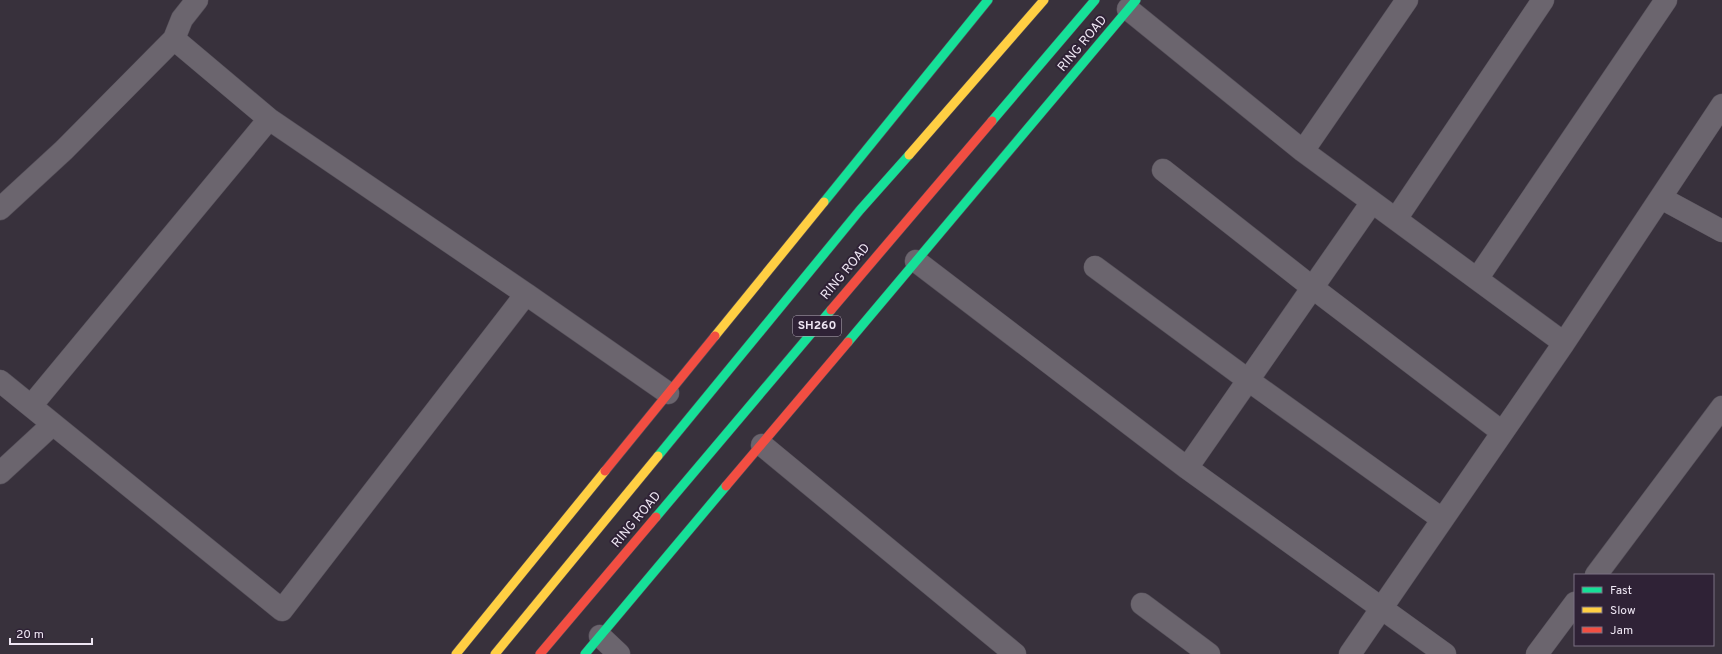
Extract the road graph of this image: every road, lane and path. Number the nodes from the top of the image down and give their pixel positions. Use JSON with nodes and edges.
{"nodes":[{"id":1,"x":197,"y":0,"type":"edge"},
{"id":2,"x":988,"y":0,"type":"edge"},
{"id":3,"x":1044,"y":0,"type":"edge"},
{"id":4,"x":1095,"y":0,"type":"edge"},
{"id":5,"x":1408,"y":0,"type":"edge"},
{"id":6,"x":1543,"y":0,"type":"edge"},
{"id":7,"x":1666,"y":0,"type":"edge"},
{"id":8,"x":1132,"y":5,"type":"edge"},
{"id":9,"x":174,"y":39,"type":"junction"},
{"id":10,"x":1722,"y":105,"type":"edge"},
{"id":11,"x":269,"y":119,"type":"junction"},
{"id":12,"x":1303,"y":151,"type":"junction"},
{"id":13,"x":1163,"y":170,"type":"dead end"},
{"id":14,"x":1661,"y":198,"type":"junction"},
{"id":15,"x":1372,"y":202,"type":"junction"},
{"id":16,"x":0,"y":209,"type":"edge"},
{"id":17,"x":1396,"y":219,"type":"junction"},
{"id":18,"x":1722,"y":232,"type":"edge"},
{"id":19,"x":916,"y":261,"type":"junction"},
{"id":20,"x":1095,"y":267,"type":"dead end"},
{"id":21,"x":1477,"y":279,"type":"junction"},
{"id":22,"x":1313,"y":288,"type":"junction"},
{"id":23,"x":526,"y":294,"type":"junction"},
{"id":24,"x":1564,"y":343,"type":"junction"},
{"id":25,"x":1248,"y":380,"type":"junction"},
{"id":26,"x":0,"y":381,"type":"edge"},
{"id":27,"x":668,"y":393,"type":"junction"},
{"id":28,"x":32,"y":406,"type":"junction"},
{"id":29,"x":1722,"y":407,"type":"edge"},
{"id":30,"x":53,"y":424,"type":"junction"},
{"id":31,"x":1502,"y":432,"type":"junction"},
{"id":32,"x":762,"y":445,"type":"junction"},
{"id":33,"x":1187,"y":468,"type":"junction"},
{"id":34,"x":0,"y":473,"type":"edge"},
{"id":35,"x":1442,"y":519,"type":"junction"},
{"id":36,"x":1597,"y":574,"type":"edge"},
{"id":37,"x":1142,"y":604,"type":"dead end"},
{"id":38,"x":1574,"y":604,"type":"edge"},
{"id":39,"x":1381,"y":608,"type":"junction"},
{"id":40,"x":600,"y":636,"type":"junction"},
{"id":41,"x":456,"y":654,"type":"edge"},
{"id":42,"x":495,"y":654,"type":"edge"},
{"id":43,"x":540,"y":654,"type":"edge"},
{"id":44,"x":585,"y":654,"type":"edge"},
{"id":45,"x":619,"y":654,"type":"edge"},
{"id":46,"x":1015,"y":654,"type":"edge"},
{"id":47,"x":1209,"y":654,"type":"edge"},
{"id":48,"x":1350,"y":654,"type":"edge"},
{"id":49,"x":1445,"y":654,"type":"edge"},
{"id":50,"x":1537,"y":654,"type":"edge"}],
"edges":[{"from":1,"to":9,"type":"street"},
{"from":2,"to":27,"type":"main road"},
{"from":3,"to":42,"type":"main road","name":"RING ROAD","number":"SH260"},
{"from":4,"to":43,"type":"main road","name":"RING ROAD","number":"SH260"},
{"from":5,"to":12,"type":"street"},
{"from":6,"to":17,"type":"street"},
{"from":7,"to":21,"type":"street"},
{"from":8,"to":12,"type":"street"},
{"from":8,"to":19,"type":"main road","name":"RING ROAD","number":"SH260"},
{"from":9,"to":11,"type":"street"},
{"from":9,"to":16,"type":"street"},
{"from":10,"to":14,"type":"street"},
{"from":11,"to":23,"type":"street"},
{"from":11,"to":28,"type":"street"},
{"from":12,"to":15,"type":"street"},
{"from":13,"to":22,"type":"street"},
{"from":14,"to":18,"type":"street"},
{"from":14,"to":24,"type":"street"},
{"from":15,"to":17,"type":"street"},
{"from":15,"to":22,"type":"street"},
{"from":17,"to":21,"type":"street"},
{"from":19,"to":32,"type":"main road","name":"RING ROAD","number":"SH260"},
{"from":19,"to":33,"type":"street"},
{"from":20,"to":25,"type":"street"},
{"from":21,"to":24,"type":"street"},
{"from":22,"to":25,"type":"street"},
{"from":22,"to":31,"type":"street"},
{"from":23,"to":27,"type":"street"},
{"from":23,"to":30,"type":"street"},
{"from":24,"to":31,"type":"street"},
{"from":25,"to":33,"type":"street"},
{"from":25,"to":35,"type":"street"},
{"from":26,"to":28,"type":"street"},
{"from":27,"to":41,"type":"main road"},
{"from":28,"to":30,"type":"street"},
{"from":29,"to":36,"type":"street"},
{"from":30,"to":34,"type":"street"},
{"from":31,"to":35,"type":"street"},
{"from":32,"to":40,"type":"main road","name":"RING ROAD","number":"SH260"},
{"from":32,"to":46,"type":"street"},
{"from":33,"to":39,"type":"street"},
{"from":35,"to":39,"type":"street"},
{"from":37,"to":47,"type":"street"},
{"from":38,"to":50,"type":"street"},
{"from":39,"to":48,"type":"street"},
{"from":39,"to":49,"type":"street"},
{"from":40,"to":44,"type":"main road","name":"RING ROAD","number":"SH260"},
{"from":40,"to":45,"type":"street"}]}
